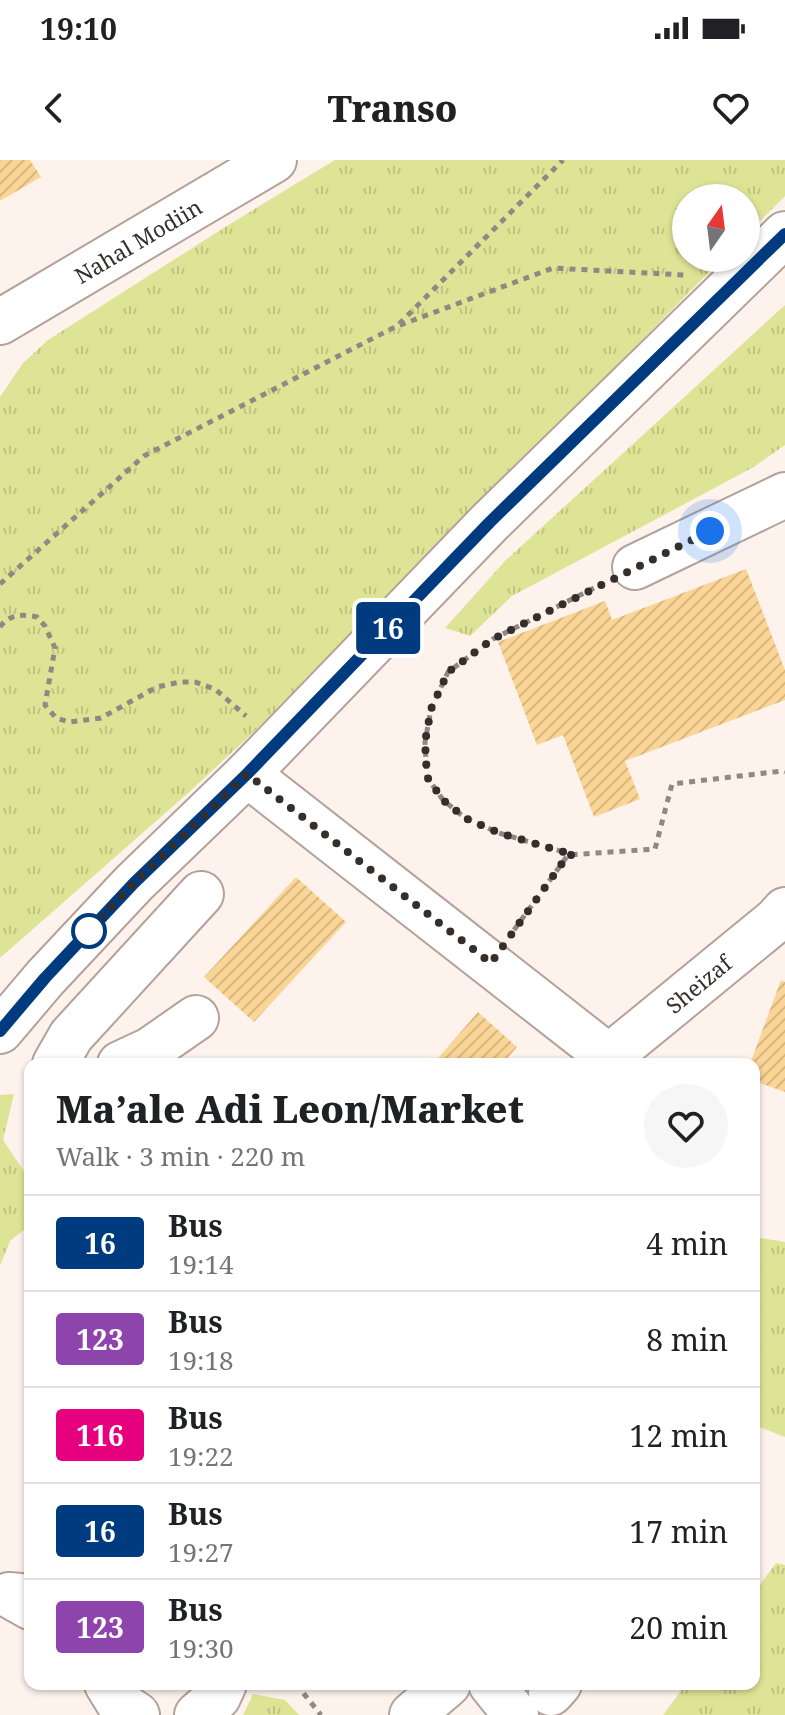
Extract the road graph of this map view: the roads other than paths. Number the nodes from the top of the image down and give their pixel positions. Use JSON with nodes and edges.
{"nodes":[{"id":1,"x":274,"y":160,"type":"edge"},
{"id":2,"x":785,"y":234,"type":"edge"},
{"id":3,"x":0,"y":322,"type":"edge"},
{"id":4,"x":785,"y":495,"type":"edge"},
{"id":5,"x":635,"y":567,"type":"road end"},
{"id":6,"x":262,"y":759,"type":"junction"},
{"id":7,"x":201,"y":894,"type":"dead end"},
{"id":8,"x":785,"y":910,"type":"edge"},
{"id":9,"x":196,"y":1018,"type":"dead end"},
{"id":10,"x":0,"y":1031,"type":"edge"},
{"id":11,"x":0,"y":1049,"type":"edge"},
{"id":12,"x":58,"y":1058,"type":"edge"},
{"id":13,"x":133,"y":1058,"type":"edge"},
{"id":14,"x":611,"y":1058,"type":"edge"},
{"id":15,"x":616,"y":1058,"type":"edge"},
{"id":16,"x":24,"y":1061,"type":"edge"},
{"id":17,"x":111,"y":1690,"type":"edge"},
{"id":18,"x":221,"y":1690,"type":"edge"},
{"id":19,"x":441,"y":1690,"type":"edge"},
{"id":20,"x":515,"y":1690,"type":"edge"},
{"id":21,"x":542,"y":1697,"type":"edge"},
{"id":22,"x":137,"y":1715,"type":"edge"},
{"id":23,"x":197,"y":1715,"type":"edge"},
{"id":24,"x":412,"y":1715,"type":"edge"}],
"edges":[{"from":1,"to":3,"type":"street","name":"Nahal Modiin"},
{"from":2,"to":6,"type":"street"},
{"from":4,"to":5,"type":"street"},
{"from":6,"to":10,"type":"street"},
{"from":6,"to":14,"type":"street"},
{"from":7,"to":12,"type":"street"},
{"from":8,"to":15,"type":"street","name":"Sheizaf"},
{"from":9,"to":13,"type":"street"},
{"from":11,"to":16,"type":"street"},
{"from":17,"to":22,"type":"street"},
{"from":18,"to":23,"type":"street"},
{"from":19,"to":24,"type":"street"},
{"from":20,"to":21,"type":"street"}]}
